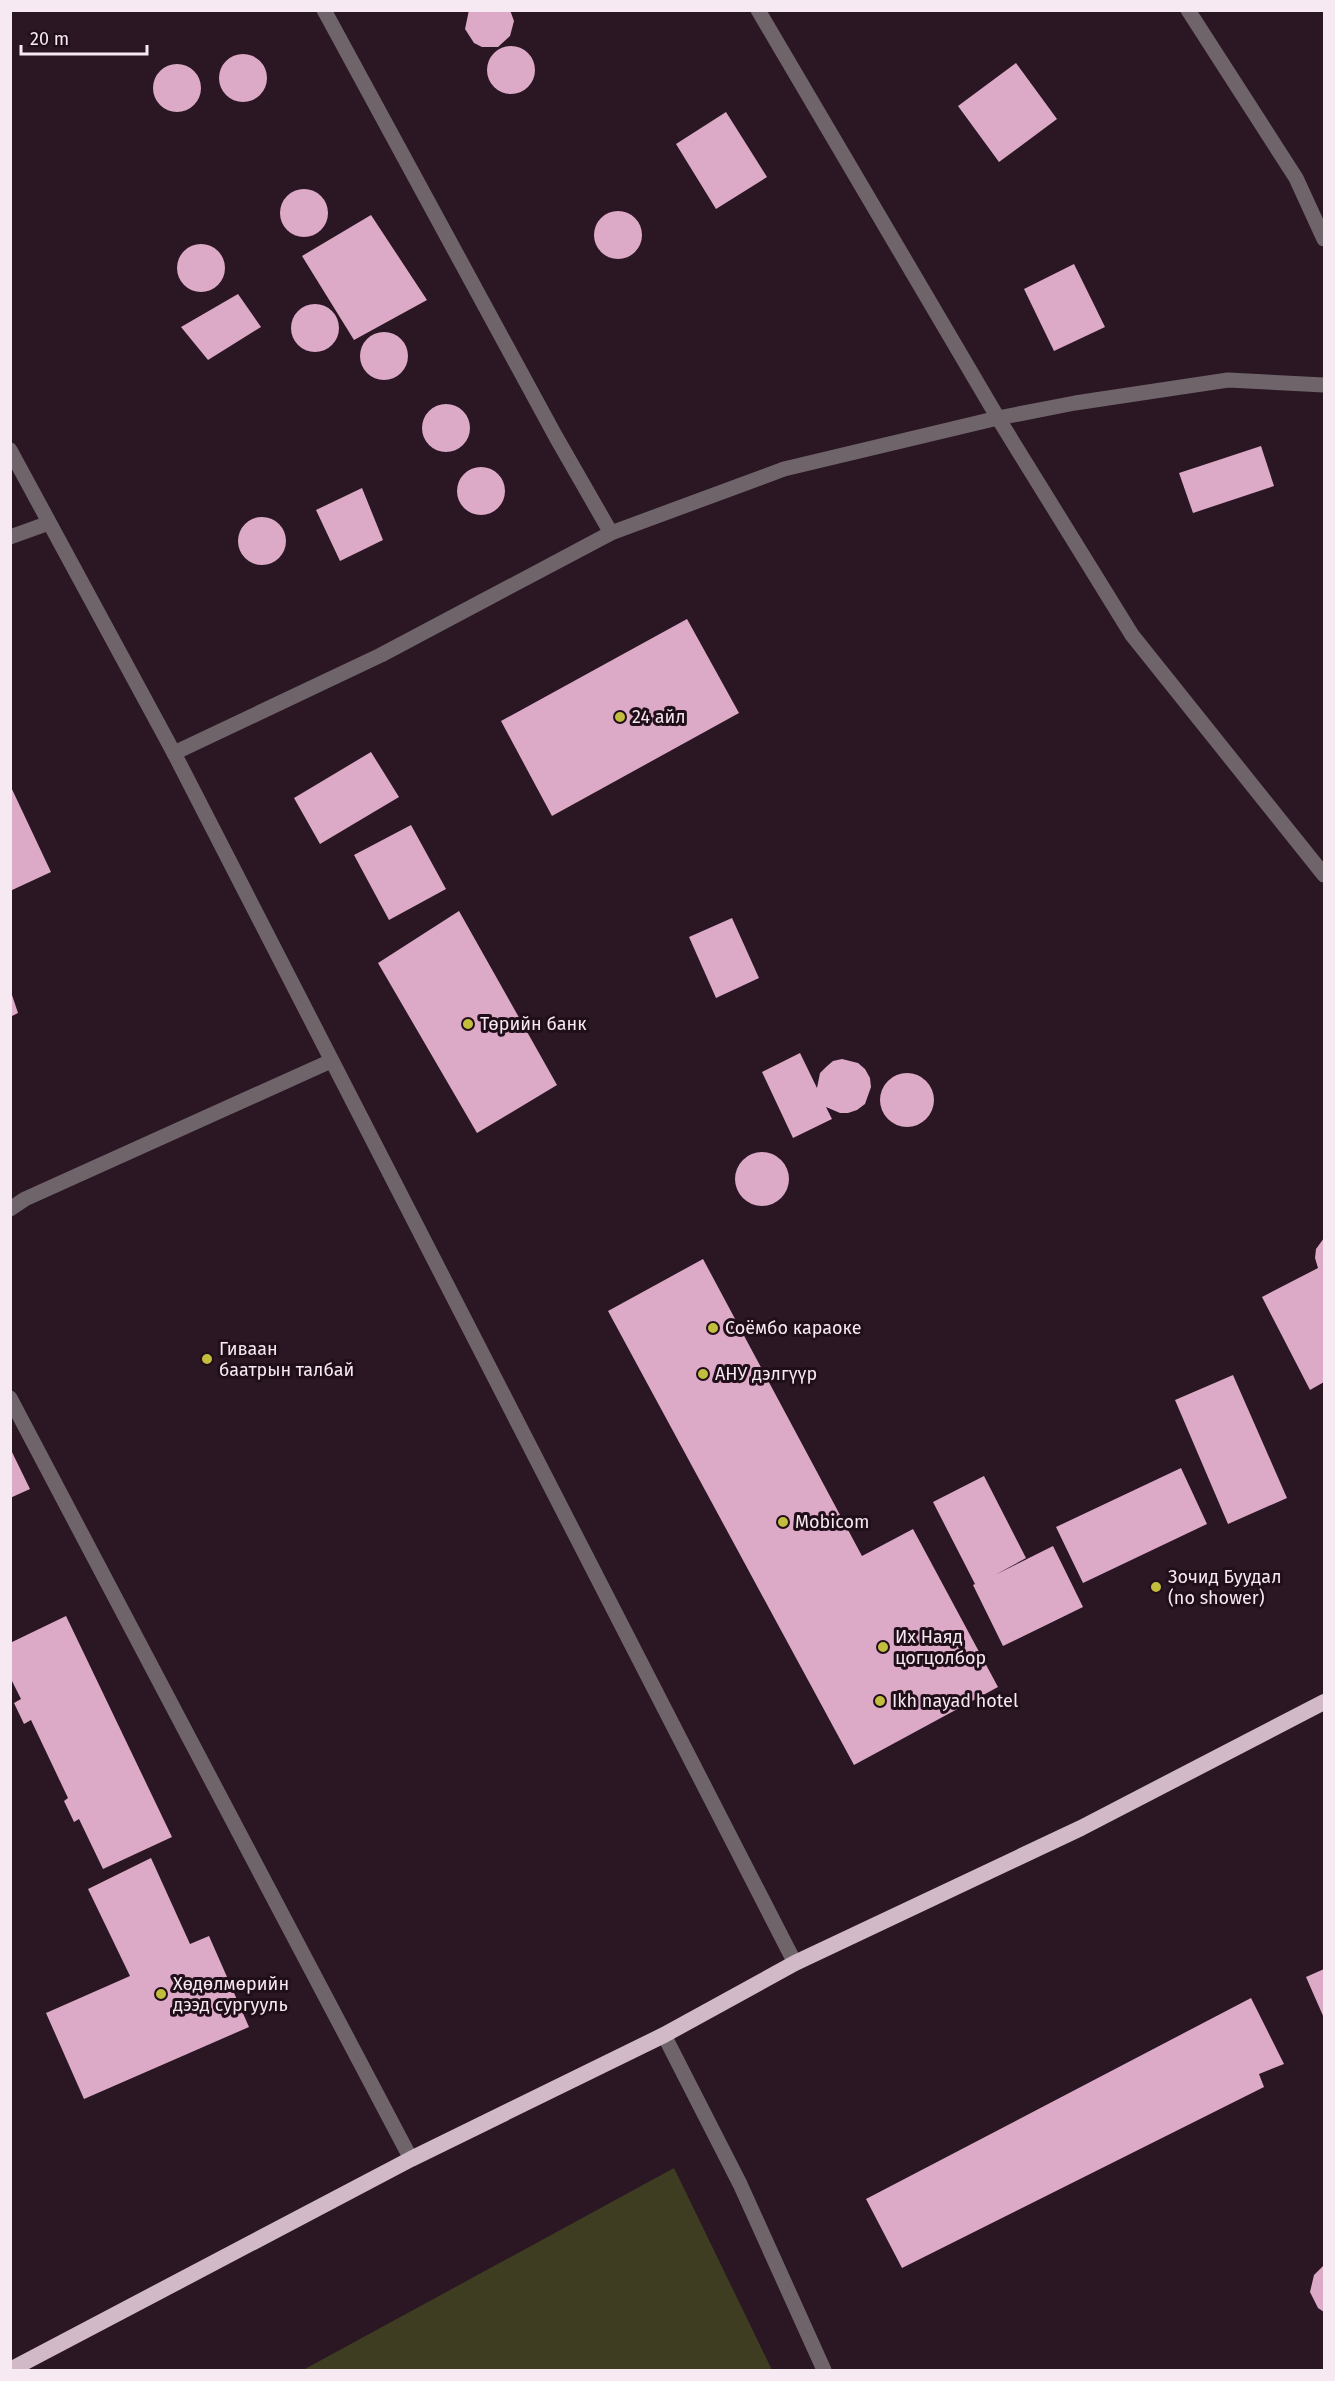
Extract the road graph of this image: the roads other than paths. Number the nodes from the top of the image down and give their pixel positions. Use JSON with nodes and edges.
{"nodes":[{"id":1,"x":324,"y":10,"type":"edge"},
{"id":2,"x":758,"y":10,"type":"edge"},
{"id":3,"x":1188,"y":10,"type":"edge"},
{"id":4,"x":1324,"y":239,"type":"edge"},
{"id":5,"x":1324,"y":385,"type":"edge"},
{"id":6,"x":998,"y":418,"type":"junction"},
{"id":7,"x":10,"y":450,"type":"edge"},
{"id":8,"x":50,"y":523,"type":"junction"},
{"id":9,"x":611,"y":533,"type":"junction"},
{"id":10,"x":10,"y":537,"type":"edge"},
{"id":11,"x":174,"y":753,"type":"junction"},
{"id":12,"x":1324,"y":875,"type":"edge"},
{"id":13,"x":331,"y":1061,"type":"junction"},
{"id":14,"x":10,"y":1209,"type":"edge"},
{"id":15,"x":10,"y":1398,"type":"edge"},
{"id":16,"x":1324,"y":1702,"type":"edge"},
{"id":17,"x":795,"y":1963,"type":"junction"},
{"id":18,"x":664,"y":2035,"type":"junction"},
{"id":19,"x":411,"y":2158,"type":"junction"},
{"id":20,"x":10,"y":2370,"type":"edge"},
{"id":21,"x":824,"y":2370,"type":"edge"}],
"edges":[{"from":1,"to":9,"type":"street"},
{"from":2,"to":6,"type":"street"},
{"from":3,"to":4,"type":"street"},
{"from":5,"to":6,"type":"street"},
{"from":6,"to":9,"type":"street"},
{"from":6,"to":12,"type":"street"},
{"from":7,"to":8,"type":"street"},
{"from":8,"to":10,"type":"street"},
{"from":8,"to":11,"type":"street"},
{"from":9,"to":11,"type":"street"},
{"from":11,"to":13,"type":"street"},
{"from":13,"to":14,"type":"street"},
{"from":13,"to":17,"type":"street"},
{"from":15,"to":19,"type":"street"},
{"from":16,"to":17,"type":"highway"},
{"from":17,"to":18,"type":"highway"},
{"from":18,"to":19,"type":"highway"},
{"from":18,"to":21,"type":"street"},
{"from":19,"to":20,"type":"highway"}]}
